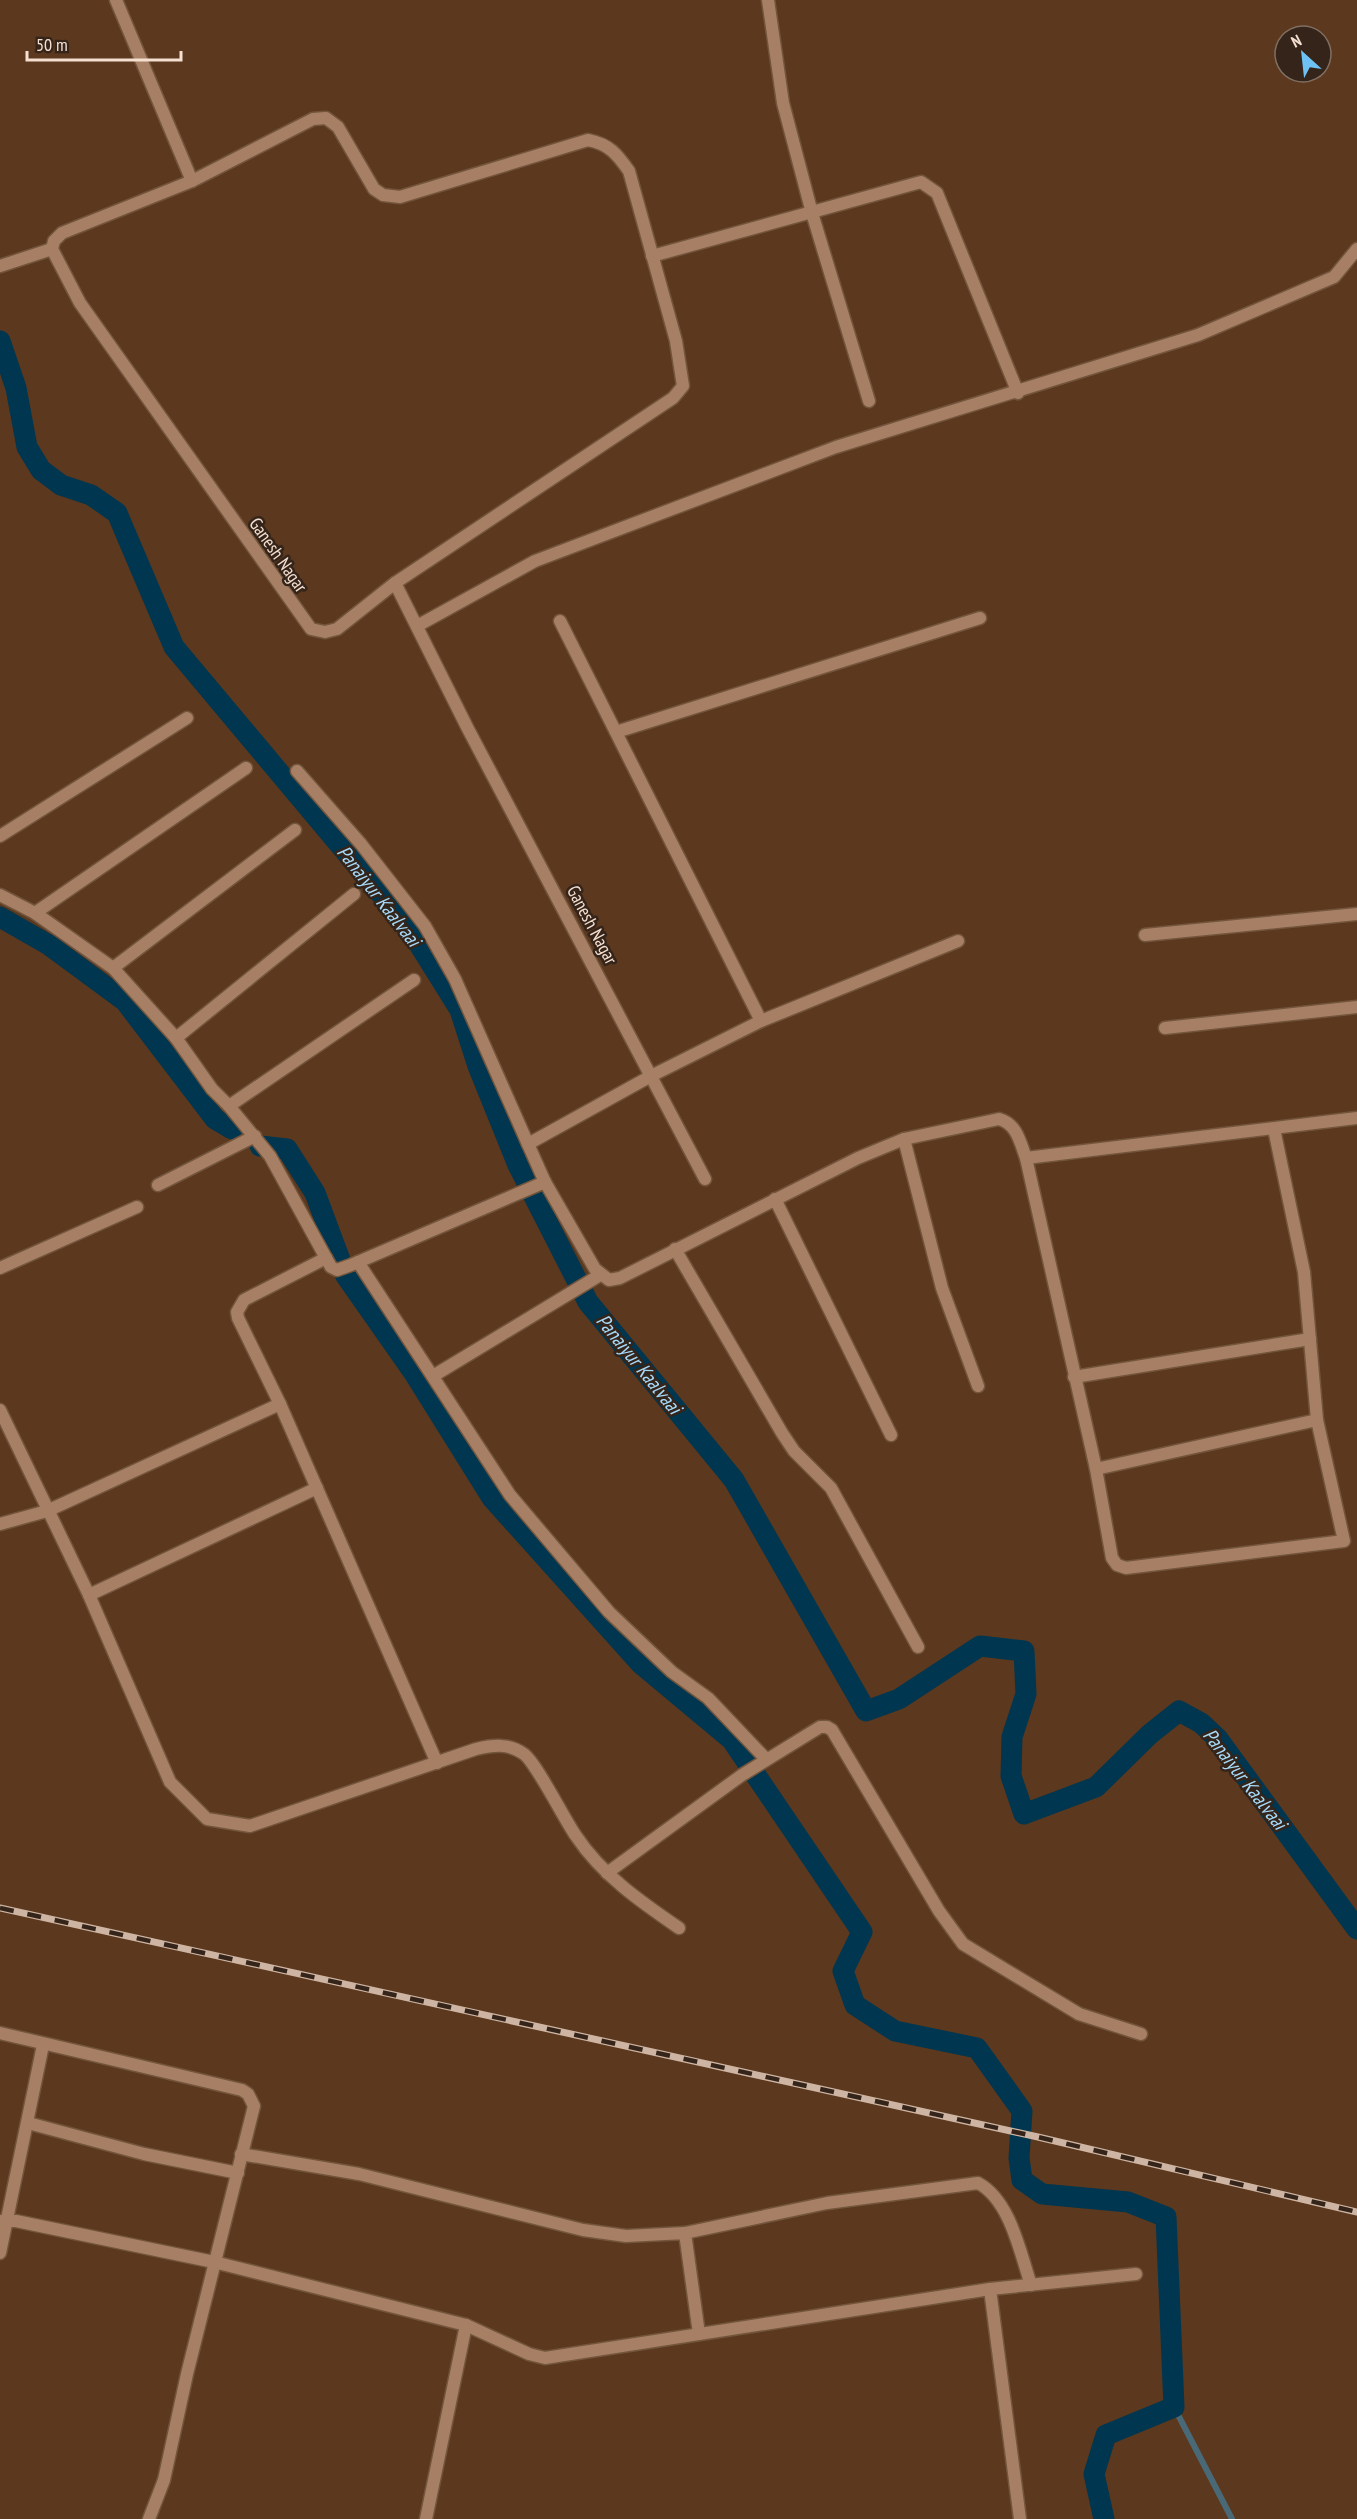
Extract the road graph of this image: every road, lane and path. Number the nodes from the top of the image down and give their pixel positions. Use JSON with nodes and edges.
{"nodes":[{"id":1,"x":116,"y":0,"type":"edge"},
{"id":2,"x":768,"y":0,"type":"edge"},
{"id":3,"x":192,"y":181,"type":"junction"},
{"id":4,"x":812,"y":213,"type":"junction"},
{"id":5,"x":52,"y":249,"type":"junction"},
{"id":6,"x":1357,"y":249,"type":"edge"},
{"id":7,"x":652,"y":256,"type":"junction"},
{"id":8,"x":0,"y":266,"type":"edge"},
{"id":9,"x":1018,"y":393,"type":"junction"},
{"id":10,"x":869,"y":401,"type":"dead end"},
{"id":11,"x":395,"y":583,"type":"junction"},
{"id":12,"x":980,"y":618,"type":"dead end"},
{"id":13,"x":560,"y":621,"type":"dead end"},
{"id":14,"x":417,"y":626,"type":"junction"},
{"id":15,"x":187,"y":718,"type":"dead end"},
{"id":16,"x":616,"y":732,"type":"junction"},
{"id":17,"x":246,"y":768,"type":"dead end"},
{"id":18,"x":297,"y":771,"type":"dead end"},
{"id":19,"x":295,"y":830,"type":"dead end"},
{"id":20,"x":0,"y":836,"type":"edge"},
{"id":21,"x":354,"y":894,"type":"dead end"},
{"id":22,"x":0,"y":895,"type":"edge"},
{"id":23,"x":35,"y":913,"type":"junction"},
{"id":24,"x":1357,"y":914,"type":"edge"},
{"id":25,"x":1145,"y":935,"type":"dead end"},
{"id":26,"x":958,"y":941,"type":"dead end"},
{"id":27,"x":113,"y":968,"type":"junction"},
{"id":28,"x":414,"y":980,"type":"dead end"},
{"id":29,"x":1357,"y":1007,"type":"edge"},
{"id":30,"x":761,"y":1022,"type":"junction"},
{"id":31,"x":1165,"y":1028,"type":"dead end"},
{"id":32,"x":176,"y":1038,"type":"junction"},
{"id":33,"x":651,"y":1076,"type":"junction"},
{"id":34,"x":229,"y":1106,"type":"junction"},
{"id":35,"x":1357,"y":1118,"type":"edge"},
{"id":36,"x":1274,"y":1129,"type":"junction"},
{"id":37,"x":258,"y":1139,"type":"junction"},
{"id":38,"x":904,"y":1140,"type":"junction"},
{"id":39,"x":528,"y":1144,"type":"junction"},
{"id":40,"x":1026,"y":1158,"type":"junction"},
{"id":41,"x":705,"y":1179,"type":"dead end"},
{"id":42,"x":540,"y":1184,"type":"junction"},
{"id":43,"x":158,"y":1185,"type":"dead end"},
{"id":44,"x":775,"y":1199,"type":"junction"},
{"id":45,"x":137,"y":1207,"type":"dead end"},
{"id":46,"x":675,"y":1249,"type":"junction"},
{"id":47,"x":326,"y":1258,"type":"junction"},
{"id":48,"x":354,"y":1264,"type":"junction"},
{"id":49,"x":0,"y":1268,"type":"edge"},
{"id":50,"x":600,"y":1275,"type":"junction"},
{"id":51,"x":1310,"y":1339,"type":"junction"},
{"id":52,"x":433,"y":1376,"type":"junction"},
{"id":53,"x":1074,"y":1377,"type":"junction"},
{"id":54,"x":978,"y":1386,"type":"dead end"},
{"id":55,"x":280,"y":1404,"type":"junction"},
{"id":56,"x":0,"y":1410,"type":"edge"},
{"id":57,"x":1317,"y":1420,"type":"junction"},
{"id":58,"x":891,"y":1435,"type":"dead end"},
{"id":59,"x":1096,"y":1469,"type":"junction"},
{"id":60,"x":317,"y":1488,"type":"junction"},
{"id":61,"x":47,"y":1511,"type":"junction"},
{"id":62,"x":0,"y":1524,"type":"edge"},
{"id":63,"x":89,"y":1595,"type":"junction"},
{"id":64,"x":918,"y":1647,"type":"dead end"},
{"id":65,"x":764,"y":1760,"type":"junction"},
{"id":66,"x":437,"y":1763,"type":"junction"},
{"id":67,"x":607,"y":1873,"type":"junction"},
{"id":68,"x":679,"y":1928,"type":"dead end"},
{"id":69,"x":0,"y":2033,"type":"edge"},
{"id":70,"x":1140,"y":2034,"type":"dead end"},
{"id":71,"x":43,"y":2044,"type":"junction"},
{"id":72,"x":28,"y":2123,"type":"junction"},
{"id":73,"x":241,"y":2154,"type":"junction"},
{"id":74,"x":238,"y":2173,"type":"junction"},
{"id":75,"x":3,"y":2221,"type":"edge"},
{"id":76,"x":685,"y":2233,"type":"junction"},
{"id":77,"x":0,"y":2253,"type":"edge"},
{"id":78,"x":214,"y":2262,"type":"junction"},
{"id":79,"x":1136,"y":2274,"type":"dead end"},
{"id":80,"x":1031,"y":2285,"type":"junction"},
{"id":81,"x":990,"y":2289,"type":"junction"},
{"id":82,"x":466,"y":2325,"type":"junction"},
{"id":83,"x":699,"y":2334,"type":"junction"},
{"id":84,"x":149,"y":2519,"type":"edge"},
{"id":85,"x":426,"y":2519,"type":"edge"},
{"id":86,"x":1020,"y":2519,"type":"edge"}],
"edges":[{"from":1,"to":3,"type":"street"},
{"from":2,"to":4,"type":"street"},
{"from":3,"to":5,"type":"street"},
{"from":3,"to":7,"type":"street"},
{"from":4,"to":7,"type":"street"},
{"from":4,"to":9,"type":"street"},
{"from":4,"to":10,"type":"street"},
{"from":5,"to":8,"type":"street"},
{"from":5,"to":11,"type":"street","name":"Ganesh Nagar"},
{"from":6,"to":9,"type":"street"},
{"from":7,"to":11,"type":"street"},
{"from":9,"to":14,"type":"street"},
{"from":11,"to":14,"type":"street","name":"Ganesh Nagar"},
{"from":12,"to":16,"type":"street"},
{"from":13,"to":16,"type":"street"},
{"from":14,"to":33,"type":"street","name":"Ganesh Nagar"},
{"from":15,"to":20,"type":"street"},
{"from":16,"to":30,"type":"street"},
{"from":17,"to":23,"type":"street"},
{"from":18,"to":39,"type":"street"},
{"from":19,"to":27,"type":"street"},
{"from":21,"to":32,"type":"street"},
{"from":22,"to":23,"type":"street"},
{"from":23,"to":27,"type":"street"},
{"from":24,"to":25,"type":"street"},
{"from":26,"to":30,"type":"street"},
{"from":27,"to":32,"type":"street"},
{"from":28,"to":34,"type":"street"},
{"from":29,"to":31,"type":"street"},
{"from":30,"to":33,"type":"street"},
{"from":32,"to":34,"type":"street"},
{"from":33,"to":39,"type":"street"},
{"from":33,"to":41,"type":"street","name":"Ganesh Nagar"},
{"from":34,"to":37,"type":"street"},
{"from":35,"to":36,"type":"street"},
{"from":36,"to":40,"type":"street"},
{"from":36,"to":51,"type":"street"},
{"from":37,"to":43,"type":"street"},
{"from":37,"to":47,"type":"street"},
{"from":38,"to":40,"type":"street"},
{"from":38,"to":44,"type":"street"},
{"from":38,"to":54,"type":"street"},
{"from":39,"to":42,"type":"street"},
{"from":40,"to":53,"type":"street"},
{"from":42,"to":48,"type":"street"},
{"from":42,"to":50,"type":"street"},
{"from":44,"to":46,"type":"street"},
{"from":44,"to":58,"type":"street"},
{"from":45,"to":49,"type":"street"},
{"from":46,"to":50,"type":"street"},
{"from":46,"to":64,"type":"street"},
{"from":47,"to":48,"type":"street"},
{"from":47,"to":55,"type":"street"},
{"from":48,"to":52,"type":"street"},
{"from":50,"to":52,"type":"street"},
{"from":51,"to":53,"type":"street"},
{"from":51,"to":57,"type":"street"},
{"from":52,"to":65,"type":"street"},
{"from":53,"to":59,"type":"street"},
{"from":55,"to":60,"type":"street"},
{"from":55,"to":61,"type":"street"},
{"from":56,"to":61,"type":"street"},
{"from":57,"to":59,"type":"street"},
{"from":57,"to":59,"type":"street"},
{"from":60,"to":63,"type":"street"},
{"from":60,"to":66,"type":"street"},
{"from":61,"to":62,"type":"street"},
{"from":61,"to":63,"type":"street"},
{"from":63,"to":66,"type":"street"},
{"from":65,"to":67,"type":"street"},
{"from":65,"to":70,"type":"street"},
{"from":66,"to":67,"type":"street"},
{"from":67,"to":68,"type":"street"},
{"from":69,"to":71,"type":"street"},
{"from":71,"to":72,"type":"street"},
{"from":71,"to":73,"type":"street"},
{"from":72,"to":74,"type":"street"},
{"from":72,"to":75,"type":"street"},
{"from":73,"to":74,"type":"street"},
{"from":73,"to":76,"type":"street"},
{"from":74,"to":78,"type":"street"},
{"from":75,"to":77,"type":"street"},
{"from":75,"to":78,"type":"street"},
{"from":76,"to":80,"type":"street"},
{"from":76,"to":83,"type":"street"},
{"from":78,"to":82,"type":"street"},
{"from":78,"to":84,"type":"street"},
{"from":79,"to":80,"type":"street"},
{"from":80,"to":81,"type":"street"},
{"from":81,"to":83,"type":"street"},
{"from":81,"to":86,"type":"street"},
{"from":82,"to":83,"type":"street"},
{"from":82,"to":85,"type":"street"}]}
